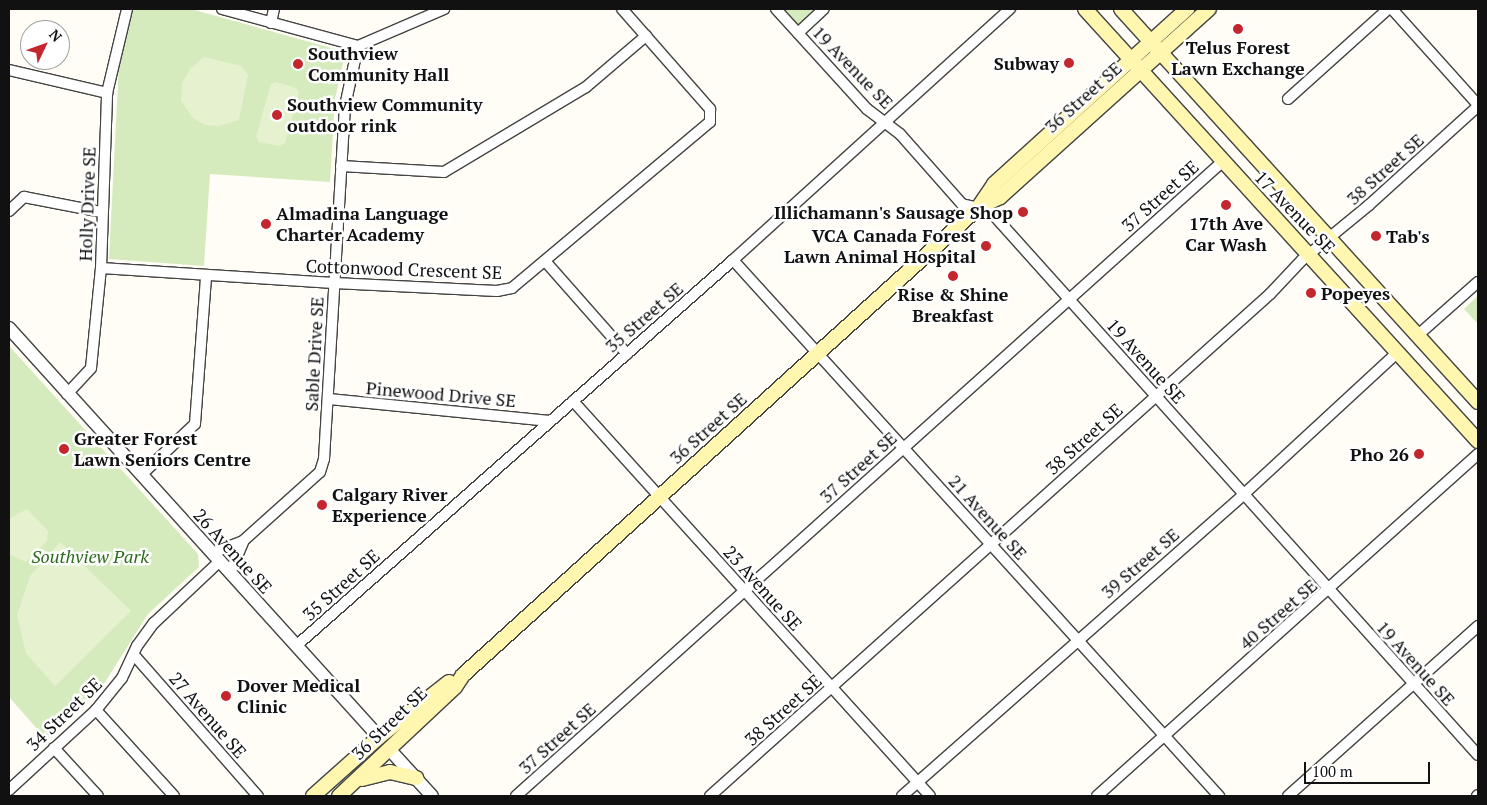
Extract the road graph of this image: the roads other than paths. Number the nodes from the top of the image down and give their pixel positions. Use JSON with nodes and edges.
{"nodes":[{"id":1,"x":128,"y":9,"type":"edge"},
{"id":2,"x":222,"y":9,"type":"edge"},
{"id":3,"x":274,"y":9,"type":"edge"},
{"id":4,"x":444,"y":9,"type":"edge"},
{"id":5,"x":622,"y":9,"type":"edge"},
{"id":6,"x":776,"y":9,"type":"edge"},
{"id":7,"x":824,"y":9,"type":"edge"},
{"id":8,"x":1010,"y":9,"type":"edge"},
{"id":9,"x":1085,"y":9,"type":"edge"},
{"id":10,"x":1121,"y":9,"type":"edge"},
{"id":11,"x":1187,"y":9,"type":"edge"},
{"id":12,"x":1209,"y":9,"type":"edge"},
{"id":13,"x":1390,"y":9,"type":"edge"},
{"id":14,"x":271,"y":23,"type":"junction"},
{"id":15,"x":798,"y":32,"type":"junction"},
{"id":16,"x":646,"y":36,"type":"junction"},
{"id":17,"x":358,"y":46,"type":"junction"},
{"id":18,"x":1155,"y":47,"type":"junction"},
{"id":19,"x":1131,"y":59,"type":"junction"},
{"id":20,"x":9,"y":70,"type":"edge"},
{"id":21,"x":1140,"y":70,"type":"junction"},
{"id":22,"x":107,"y":93,"type":"junction"},
{"id":23,"x":1288,"y":99,"type":"dead end"},
{"id":24,"x":1478,"y":105,"type":"edge"},
{"id":25,"x":884,"y":122,"type":"junction"},
{"id":26,"x":1222,"y":162,"type":"junction"},
{"id":27,"x":341,"y":166,"type":"junction"},
{"id":28,"x":978,"y":208,"type":"junction"},
{"id":29,"x":9,"y":211,"type":"edge"},
{"id":30,"x":101,"y":212,"type":"junction"},
{"id":31,"x":1330,"y":238,"type":"junction"},
{"id":32,"x":1310,"y":254,"type":"junction"},
{"id":33,"x":733,"y":260,"type":"junction"},
{"id":34,"x":545,"y":261,"type":"junction"},
{"id":35,"x":101,"y":268,"type":"junction"},
{"id":36,"x":206,"y":276,"type":"junction"},
{"id":37,"x":1478,"y":282,"type":"edge"},
{"id":38,"x":334,"y":284,"type":"junction"},
{"id":39,"x":1069,"y":300,"type":"junction"},
{"id":40,"x":9,"y":328,"type":"edge"},
{"id":41,"x":1418,"y":334,"type":"junction"},
{"id":42,"x":1398,"y":352,"type":"junction"},
{"id":43,"x":818,"y":353,"type":"junction"},
{"id":44,"x":626,"y":354,"type":"junction"},
{"id":45,"x":67,"y":394,"type":"junction"},
{"id":46,"x":1156,"y":397,"type":"junction"},
{"id":47,"x":329,"y":399,"type":"junction"},
{"id":48,"x":573,"y":401,"type":"junction"},
{"id":49,"x":1478,"y":402,"type":"edge"},
{"id":50,"x":550,"y":421,"type":"junction"},
{"id":51,"x":1478,"y":441,"type":"edge"},
{"id":52,"x":904,"y":448,"type":"junction"},
{"id":53,"x":1478,"y":454,"type":"edge"},
{"id":54,"x":141,"y":475,"type":"junction"},
{"id":55,"x":1243,"y":495,"type":"junction"},
{"id":56,"x":660,"y":497,"type":"junction"},
{"id":57,"x":243,"y":541,"type":"junction"},
{"id":58,"x":991,"y":544,"type":"junction"},
{"id":59,"x":216,"y":557,"type":"junction"},
{"id":60,"x":230,"y":573,"type":"junction"},
{"id":61,"x":745,"y":591,"type":"junction"},
{"id":62,"x":1329,"y":591,"type":"junction"},
{"id":63,"x":1478,"y":626,"type":"edge"},
{"id":64,"x":1078,"y":640,"type":"junction"},
{"id":65,"x":296,"y":646,"type":"junction"},
{"id":66,"x":134,"y":655,"type":"junction"},
{"id":67,"x":463,"y":676,"type":"junction"},
{"id":68,"x":1414,"y":684,"type":"junction"},
{"id":69,"x":832,"y":688,"type":"junction"},
{"id":70,"x":96,"y":710,"type":"junction"},
{"id":71,"x":1164,"y":736,"type":"junction"},
{"id":72,"x":378,"y":737,"type":"junction"},
{"id":73,"x":54,"y":748,"type":"junction"},
{"id":74,"x":390,"y":750,"type":"junction"},
{"id":75,"x":1478,"y":755,"type":"edge"},
{"id":76,"x":416,"y":778,"type":"junction"},
{"id":77,"x":355,"y":782,"type":"junction"},
{"id":78,"x":917,"y":783,"type":"junction"},
{"id":79,"x":9,"y":790,"type":"edge"},
{"id":80,"x":98,"y":796,"type":"edge"},
{"id":81,"x":174,"y":796,"type":"edge"},
{"id":82,"x":258,"y":796,"type":"edge"},
{"id":83,"x":313,"y":796,"type":"edge"},
{"id":84,"x":339,"y":796,"type":"edge"},
{"id":85,"x":432,"y":796,"type":"edge"},
{"id":86,"x":516,"y":796,"type":"edge"},
{"id":87,"x":710,"y":796,"type":"edge"},
{"id":88,"x":902,"y":796,"type":"edge"},
{"id":89,"x":930,"y":796,"type":"edge"},
{"id":90,"x":1097,"y":796,"type":"edge"},
{"id":91,"x":1220,"y":796,"type":"edge"},
{"id":92,"x":1288,"y":796,"type":"edge"}],
"edges":[{"from":1,"to":22,"type":"street","name":"Holly Drive SE"},
{"from":2,"to":14,"type":"street"},
{"from":3,"to":14,"type":"street"},
{"from":4,"to":17,"type":"street"},
{"from":5,"to":16,"type":"street","name":"Cottonwood Crescent SE"},
{"from":6,"to":15,"type":"street","name":"19 Avenue SE"},
{"from":7,"to":15,"type":"street"},
{"from":8,"to":25,"type":"street","name":"35 Street SE"},
{"from":9,"to":19,"type":"main road","name":"17 Avenue SE"},
{"from":10,"to":18,"type":"main road","name":"17 Avenue SE"},
{"from":11,"to":18,"type":"main road","name":"36 Street SE"},
{"from":12,"to":18,"type":"main road","name":"36 Street SE"},
{"from":13,"to":23,"type":"street"},
{"from":13,"to":24,"type":"street"},
{"from":14,"to":17,"type":"street"},
{"from":15,"to":25,"type":"street","name":"19 Avenue SE"},
{"from":16,"to":27,"type":"street"},
{"from":16,"to":34,"type":"street","name":"Cottonwood Crescent SE"},
{"from":17,"to":27,"type":"street","name":"Sable Drive SE"},
{"from":18,"to":19,"type":"main road","name":"36 Street SE"},
{"from":18,"to":21,"type":"main road","name":"36 Street SE"},
{"from":18,"to":31,"type":"main road","name":"17 Avenue SE"},
{"from":19,"to":21,"type":"main road","name":"17 Avenue SE"},
{"from":19,"to":28,"type":"main road","name":"36 Street SE"},
{"from":20,"to":22,"type":"street"},
{"from":21,"to":26,"type":"main road","name":"17 Avenue SE"},
{"from":21,"to":28,"type":"main road","name":"36 Street SE"},
{"from":22,"to":30,"type":"street","name":"Holly Drive SE"},
{"from":24,"to":31,"type":"street","name":"38 Street SE"},
{"from":25,"to":28,"type":"street","name":"19 Avenue SE"},
{"from":25,"to":33,"type":"street","name":"35 Street SE"},
{"from":26,"to":32,"type":"main road","name":"17 Avenue SE"},
{"from":26,"to":39,"type":"street","name":"37 Street SE"},
{"from":27,"to":38,"type":"street","name":"Sable Drive SE"},
{"from":28,"to":39,"type":"street","name":"19 Avenue SE"},
{"from":28,"to":43,"type":"main road","name":"36 Street SE"},
{"from":29,"to":30,"type":"street"},
{"from":30,"to":35,"type":"street","name":"Holly Drive SE"},
{"from":31,"to":32,"type":"street","name":"38 Street SE"},
{"from":31,"to":41,"type":"main road","name":"17 Avenue SE"},
{"from":32,"to":42,"type":"main road","name":"17 Avenue SE"},
{"from":32,"to":46,"type":"street","name":"38 Street SE"},
{"from":33,"to":43,"type":"street","name":"21 Avenue SE"},
{"from":33,"to":44,"type":"street","name":"35 Street SE"},
{"from":34,"to":38,"type":"street","name":"Cottonwood Crescent SE"},
{"from":34,"to":44,"type":"street"},
{"from":35,"to":36,"type":"street","name":"Cottonwood Crescent SE"},
{"from":35,"to":45,"type":"street","name":"Holly Drive SE"},
{"from":36,"to":38,"type":"street","name":"Cottonwood Crescent SE"},
{"from":36,"to":54,"type":"street"},
{"from":37,"to":41,"type":"street"},
{"from":38,"to":47,"type":"street","name":"Sable Drive SE"},
{"from":39,"to":46,"type":"street","name":"19 Avenue SE"},
{"from":39,"to":52,"type":"street","name":"37 Street SE"},
{"from":40,"to":45,"type":"street","name":"26 Avenue SE"},
{"from":41,"to":49,"type":"main road","name":"17 Avenue SE"},
{"from":42,"to":51,"type":"main road","name":"17 Avenue SE"},
{"from":42,"to":55,"type":"street","name":"39 Street SE"},
{"from":43,"to":52,"type":"street","name":"21 Avenue SE"},
{"from":43,"to":56,"type":"main road","name":"36 Street SE"},
{"from":44,"to":48,"type":"street","name":"35 Street SE"},
{"from":45,"to":54,"type":"street","name":"26 Avenue SE"},
{"from":46,"to":55,"type":"street","name":"19 Avenue SE"},
{"from":46,"to":58,"type":"street","name":"38 Street SE"},
{"from":47,"to":50,"type":"street","name":"Pinewood Drive SE"},
{"from":47,"to":57,"type":"street","name":"Sable Drive SE"},
{"from":48,"to":50,"type":"street","name":"35 Street SE"},
{"from":48,"to":56,"type":"street","name":"23 Avenue SE"},
{"from":50,"to":65,"type":"street","name":"35 Street SE"},
{"from":52,"to":58,"type":"street","name":"21 Avenue SE"},
{"from":52,"to":61,"type":"street","name":"37 Street SE"},
{"from":53,"to":62,"type":"street","name":"40 Street SE"},
{"from":54,"to":59,"type":"street","name":"26 Avenue SE"},
{"from":55,"to":62,"type":"street","name":"19 Avenue SE"},
{"from":55,"to":64,"type":"street","name":"39 Street SE"},
{"from":56,"to":61,"type":"street","name":"23 Avenue SE"},
{"from":56,"to":67,"type":"main road","name":"36 Street SE"},
{"from":57,"to":59,"type":"street","name":"Sable Drive SE"},
{"from":57,"to":60,"type":"street","name":"Sable Drive SE"},
{"from":58,"to":64,"type":"street","name":"21 Avenue SE"},
{"from":58,"to":69,"type":"street","name":"38 Street SE"},
{"from":59,"to":60,"type":"street","name":"26 Avenue SE"},
{"from":59,"to":66,"type":"street","name":"Sable Drive SE"},
{"from":60,"to":65,"type":"street","name":"26 Avenue SE"},
{"from":61,"to":69,"type":"street","name":"23 Avenue SE"},
{"from":61,"to":86,"type":"street","name":"37 Street SE"},
{"from":62,"to":68,"type":"street","name":"19 Avenue SE"},
{"from":62,"to":71,"type":"street","name":"40 Street SE"},
{"from":63,"to":68,"type":"street"},
{"from":64,"to":71,"type":"street","name":"21 Avenue SE"},
{"from":64,"to":78,"type":"street","name":"39 Street SE"},
{"from":65,"to":72,"type":"street","name":"26 Avenue SE"},
{"from":66,"to":70,"type":"street","name":"34 Street SE"},
{"from":66,"to":82,"type":"street","name":"27 Avenue SE"},
{"from":67,"to":72,"type":"main road","name":"36 Street SE"},
{"from":67,"to":74,"type":"main road","name":"36 Street SE"},
{"from":68,"to":75,"type":"street","name":"19 Avenue SE"},
{"from":68,"to":92,"type":"street"},
{"from":69,"to":78,"type":"street","name":"23 Avenue SE"},
{"from":69,"to":87,"type":"street","name":"38 Street SE"},
{"from":70,"to":73,"type":"street","name":"34 Street SE"},
{"from":70,"to":81,"type":"street"},
{"from":71,"to":90,"type":"street","name":"40 Street SE"},
{"from":71,"to":91,"type":"street","name":"21 Avenue SE"},
{"from":72,"to":74,"type":"street","name":"26 Avenue SE"},
{"from":72,"to":83,"type":"main road","name":"36 Street SE"},
{"from":73,"to":79,"type":"street","name":"34 Street SE"},
{"from":73,"to":80,"type":"street"},
{"from":74,"to":76,"type":"street","name":"26 Avenue SE"},
{"from":74,"to":77,"type":"main road","name":"36 Street SE"},
{"from":76,"to":77,"type":"main road"},
{"from":76,"to":85,"type":"street","name":"26 Avenue SE"},
{"from":77,"to":84,"type":"main road","name":"36 Street SE"},
{"from":78,"to":88,"type":"street","name":"39 Street SE"},
{"from":78,"to":89,"type":"street","name":"23 Avenue SE"}]}
